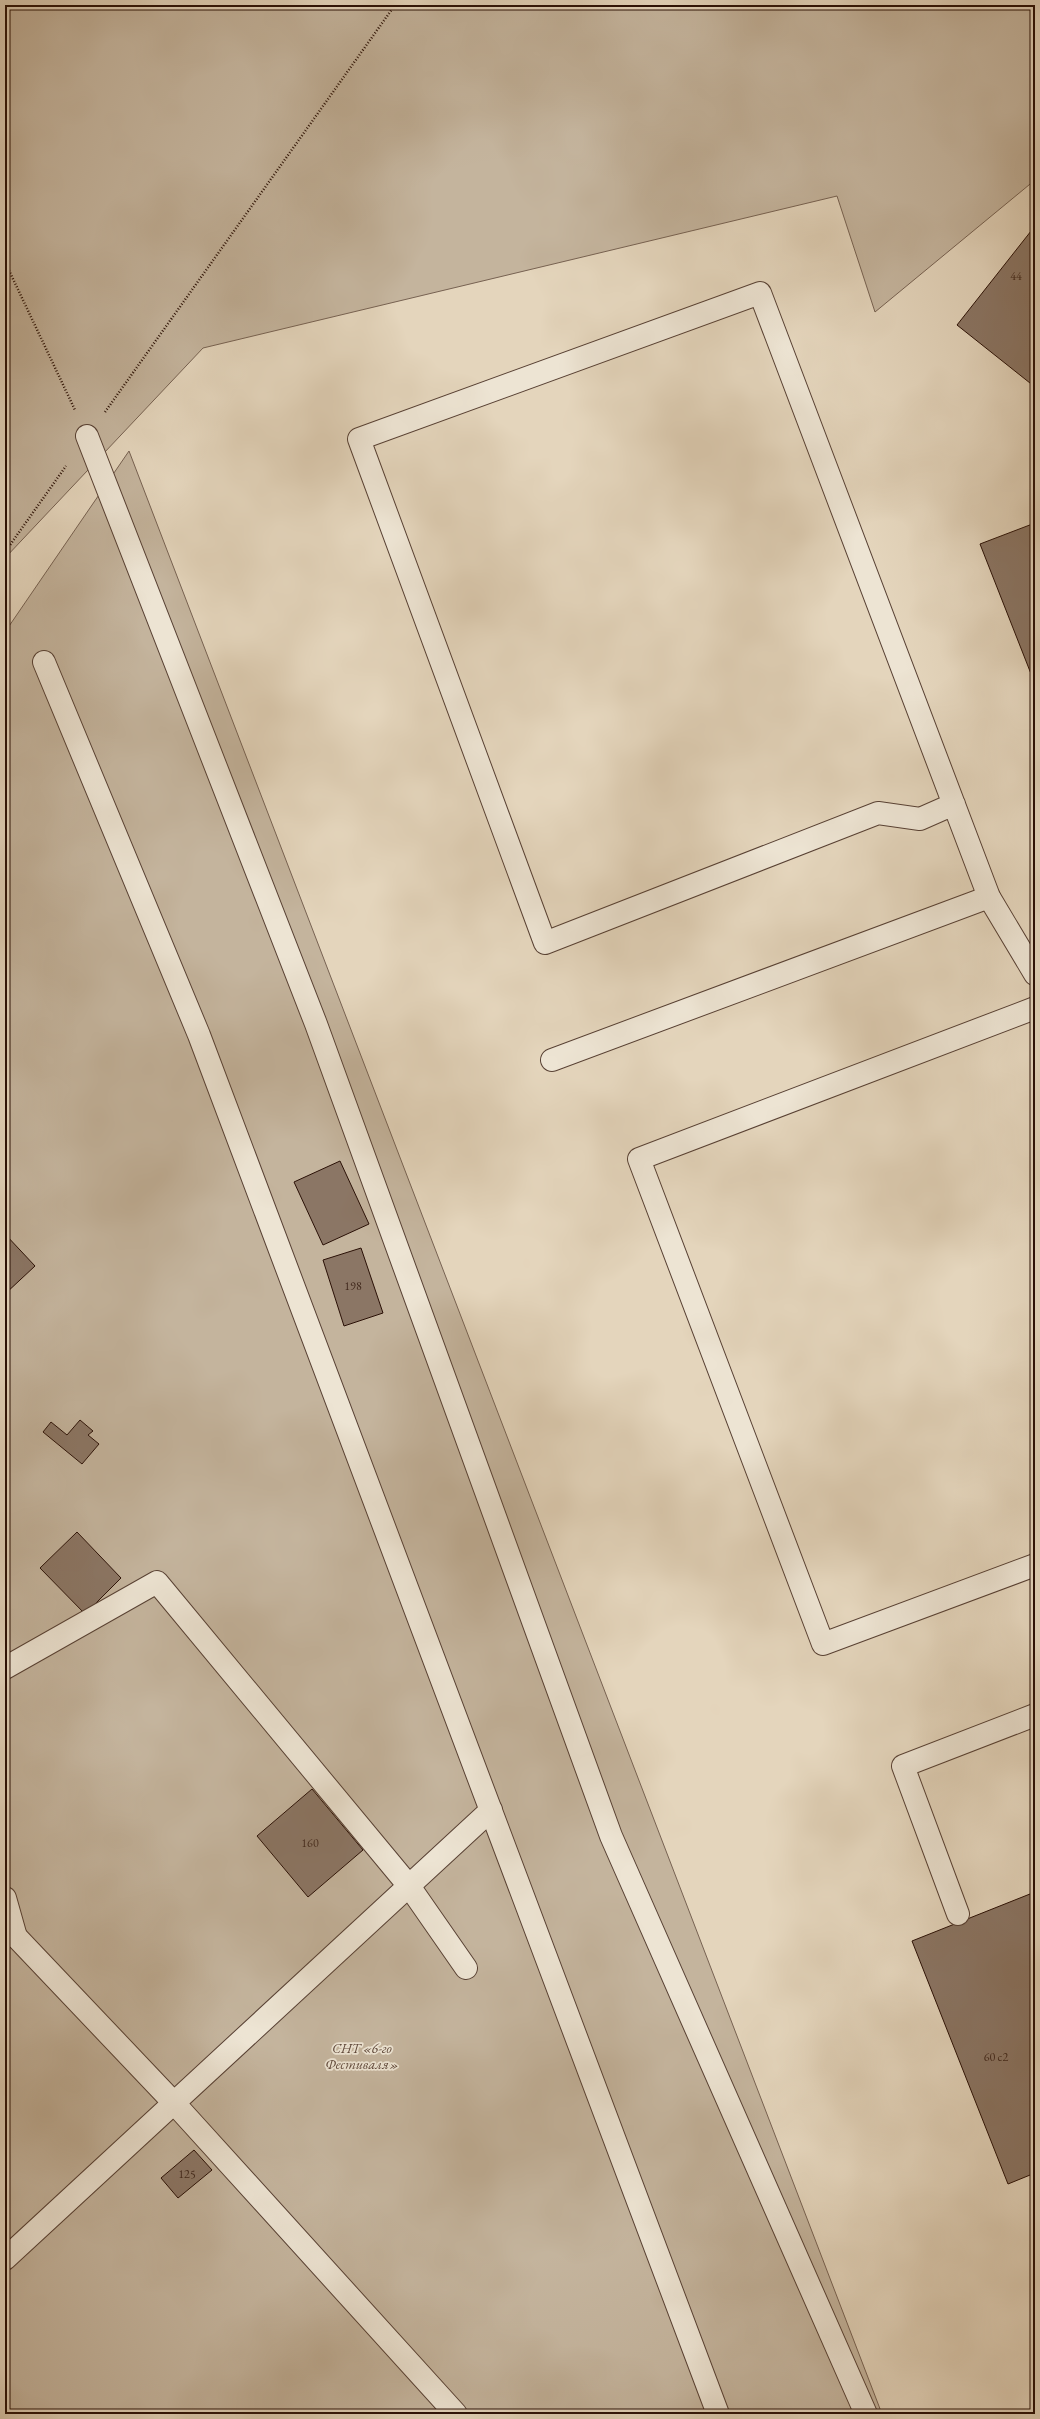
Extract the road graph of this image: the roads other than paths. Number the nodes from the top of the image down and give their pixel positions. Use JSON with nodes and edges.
{"nodes":[{"id":1,"x":87,"y":436,"type":"road end"},
{"id":2,"x":44,"y":662,"type":"dead end"},
{"id":3,"x":954,"y":804,"type":"junction"},
{"id":4,"x":989,"y":897,"type":"junction"},
{"id":5,"x":1035,"y":974,"type":"edge"},
{"id":6,"x":1035,"y":1008,"type":"edge"},
{"id":7,"x":552,"y":1060,"type":"dead end"},
{"id":8,"x":1035,"y":1565,"type":"edge"},
{"id":9,"x":5,"y":1668,"type":"edge"},
{"id":10,"x":1035,"y":1715,"type":"edge"},
{"id":11,"x":491,"y":1810,"type":"junction"},
{"id":12,"x":409,"y":1886,"type":"junction"},
{"id":13,"x":5,"y":1898,"type":"edge"},
{"id":14,"x":958,"y":1914,"type":"dead end"},
{"id":15,"x":11,"y":1931,"type":"edge"},
{"id":16,"x":466,"y":1968,"type":"dead end"},
{"id":17,"x":174,"y":2103,"type":"junction"},
{"id":18,"x":5,"y":2259,"type":"edge"},
{"id":19,"x":456,"y":2414,"type":"edge"},
{"id":20,"x":718,"y":2414,"type":"edge"},
{"id":21,"x":866,"y":2414,"type":"edge"}],
"edges":[{"from":1,"to":21,"type":"lane"},
{"from":2,"to":11,"type":"lane"},
{"from":3,"to":3,"type":"lane"},
{"from":3,"to":4,"type":"lane"},
{"from":4,"to":5,"type":"lane"},
{"from":4,"to":7,"type":"lane"},
{"from":6,"to":8,"type":"lane"},
{"from":9,"to":12,"type":"lane"},
{"from":10,"to":14,"type":"lane"},
{"from":11,"to":12,"type":"lane"},
{"from":11,"to":20,"type":"lane"},
{"from":12,"to":16,"type":"lane"},
{"from":12,"to":17,"type":"lane"},
{"from":13,"to":15,"type":"lane"},
{"from":15,"to":17,"type":"lane"},
{"from":17,"to":18,"type":"lane"},
{"from":17,"to":19,"type":"lane"}]}
